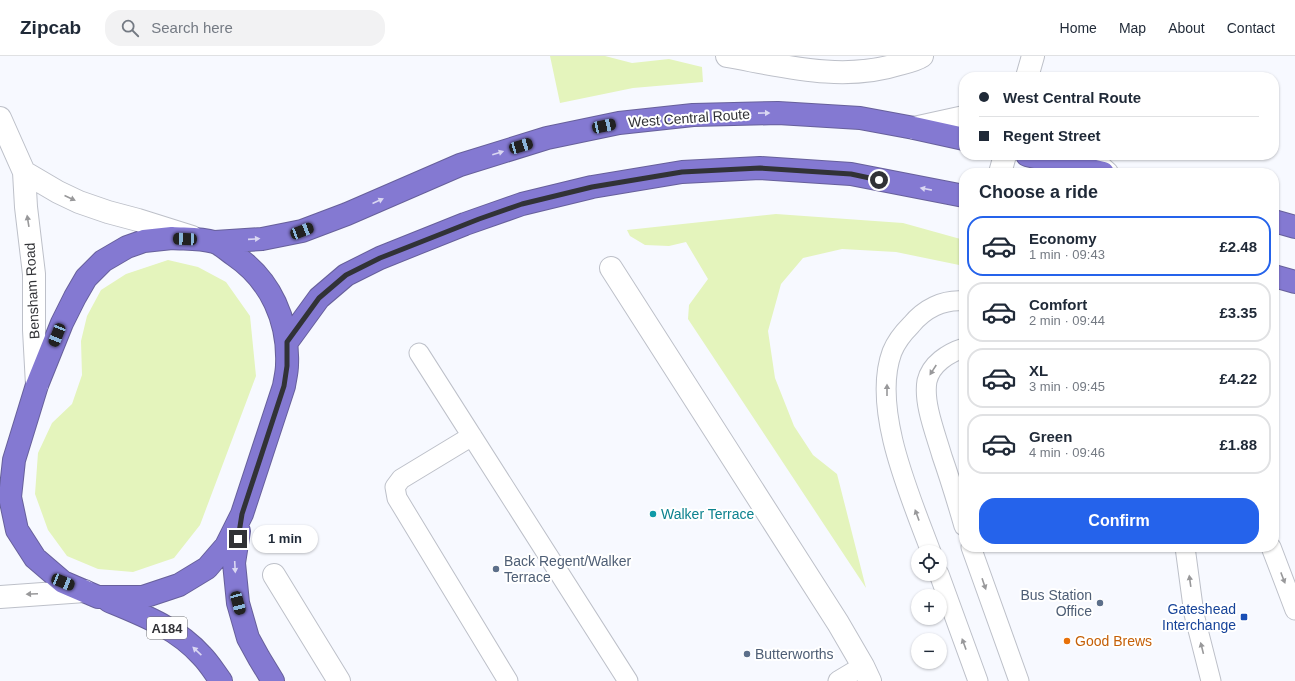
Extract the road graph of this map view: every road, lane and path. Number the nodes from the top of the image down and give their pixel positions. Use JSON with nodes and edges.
{"nodes":[{"id":1,"x":727,"y":56,"type":"edge"},
{"id":2,"x":922,"y":56,"type":"edge"},
{"id":3,"x":0,"y":118,"type":"edge"},
{"id":4,"x":959,"y":118,"type":"edge"},
{"id":5,"x":914,"y":128,"type":"junction"},
{"id":6,"x":959,"y":139,"type":"edge"},
{"id":7,"x":1049,"y":160,"type":"edge"},
{"id":8,"x":1093,"y":160,"type":"edge"},
{"id":9,"x":1082,"y":168,"type":"edge"},
{"id":10,"x":1101,"y":168,"type":"edge"},
{"id":11,"x":24,"y":172,"type":"junction"},
{"id":12,"x":959,"y":195,"type":"edge"},
{"id":13,"x":1279,"y":222,"type":"edge"},
{"id":14,"x":1295,"y":227,"type":"edge"},
{"id":15,"x":207,"y":241,"type":"junction"},
{"id":16,"x":611,"y":268,"type":"dead end"},
{"id":17,"x":1279,"y":277,"type":"edge"},
{"id":18,"x":1295,"y":282,"type":"edge"},
{"id":19,"x":959,"y":300,"type":"edge"},
{"id":20,"x":287,"y":342,"type":"junction"},
{"id":21,"x":959,"y":350,"type":"edge"},
{"id":22,"x":419,"y":353,"type":"dead end"},
{"id":23,"x":37,"y":385,"type":"junction"},
{"id":24,"x":472,"y":436,"type":"junction"},
{"id":25,"x":14,"y":460,"type":"junction"},
{"id":26,"x":0,"y":485,"type":"edge"},
{"id":27,"x":959,"y":510,"type":"edge"},
{"id":28,"x":242,"y":514,"type":"junction"},
{"id":29,"x":928,"y":545,"type":"edge"},
{"id":30,"x":973,"y":552,"type":"edge"},
{"id":31,"x":1186,"y":552,"type":"edge"},
{"id":32,"x":1273,"y":552,"type":"edge"},
{"id":33,"x":274,"y":576,"type":"dead end"},
{"id":34,"x":942,"y":581,"type":"edge"},
{"id":35,"x":92,"y":594,"type":"junction"},
{"id":36,"x":0,"y":597,"type":"edge"},
{"id":37,"x":1295,"y":610,"type":"edge"},
{"id":38,"x":864,"y":676,"type":"edge"},
{"id":39,"x":221,"y":681,"type":"edge"},
{"id":40,"x":273,"y":681,"type":"edge"},
{"id":41,"x":339,"y":681,"type":"edge"},
{"id":42,"x":508,"y":681,"type":"edge"},
{"id":43,"x":628,"y":681,"type":"edge"},
{"id":44,"x":838,"y":681,"type":"edge"},
{"id":45,"x":978,"y":681,"type":"edge"},
{"id":46,"x":1019,"y":681,"type":"edge"},
{"id":47,"x":1211,"y":681,"type":"edge"}],
"edges":[{"from":1,"to":2,"type":"street"},
{"from":3,"to":11,"type":"street","name":"Bensham Road"},
{"from":4,"to":5,"type":"street"},
{"from":5,"to":6,"type":"highway","name":"West Central Route"},
{"from":15,"to":5,"type":"highway","name":"West Central Route","one_way":true},
{"from":7,"to":9,"type":"highway"},
{"from":8,"to":10,"type":"street"},
{"from":11,"to":15,"type":"street","one_way":true},
{"from":23,"to":11,"type":"street","name":"Bensham Road","one_way":true},
{"from":12,"to":20,"type":"highway","one_way":true},
{"from":13,"to":14,"type":"highway"},
{"from":15,"to":20,"type":"highway"},
{"from":15,"to":23,"type":"highway","name":"West Central Route"},
{"from":16,"to":38,"type":"street"},
{"from":17,"to":18,"type":"highway"},
{"from":29,"to":19,"type":"lane","one_way":true},
{"from":20,"to":28,"type":"highway"},
{"from":21,"to":27,"type":"lane","one_way":true},
{"from":22,"to":24,"type":"lane"},
{"from":23,"to":25,"type":"highway","name":"West Central Route"},
{"from":24,"to":42,"type":"lane"},
{"from":24,"to":43,"type":"lane"},
{"from":25,"to":26,"type":"street"},
{"from":25,"to":35,"type":"highway","name":"West Central Route"},
{"from":28,"to":35,"type":"highway"},
{"from":28,"to":40,"type":"highway","one_way":true},
{"from":30,"to":46,"type":"lane","one_way":true},
{"from":47,"to":31,"type":"lane","one_way":true},
{"from":32,"to":37,"type":"lane","one_way":true},
{"from":33,"to":41,"type":"street"},
{"from":45,"to":34,"type":"lane","one_way":true},
{"from":35,"to":36,"type":"street","one_way":true},
{"from":39,"to":35,"type":"highway","number":"A184","one_way":true},
{"from":38,"to":44,"type":"lane"}]}
